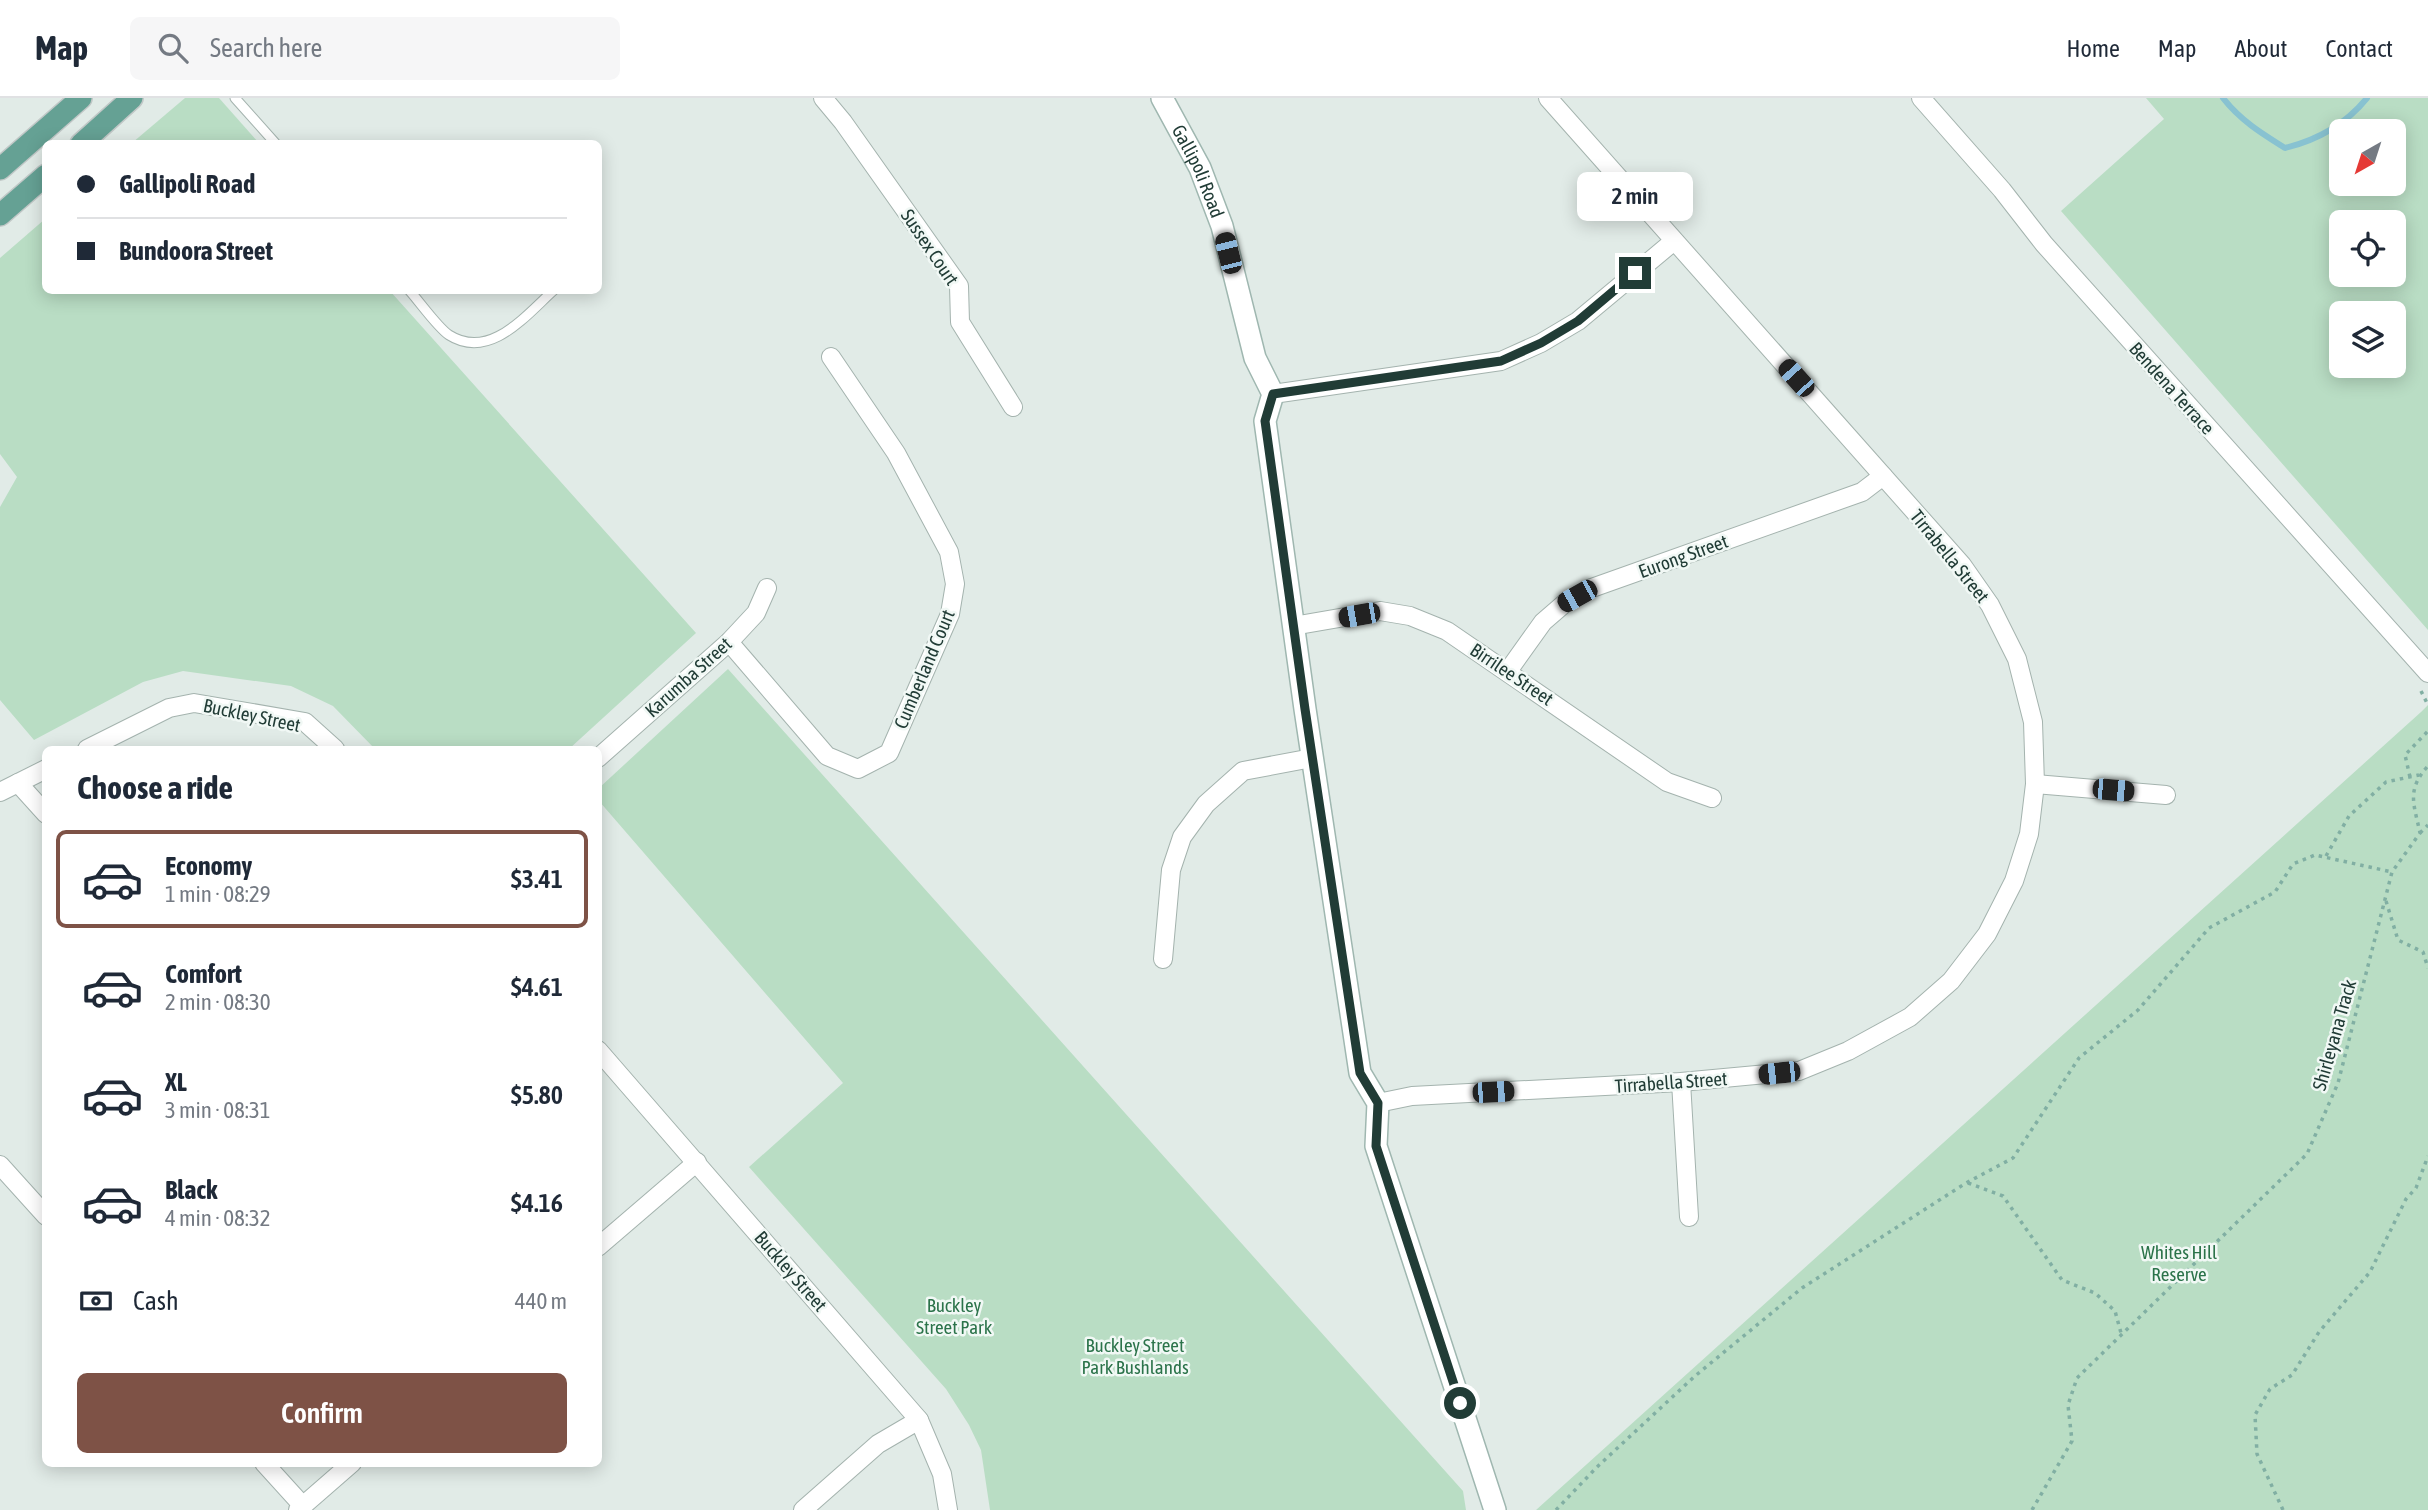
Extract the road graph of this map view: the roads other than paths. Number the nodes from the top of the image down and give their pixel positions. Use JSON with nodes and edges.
{"nodes":[{"id":1,"x":81,"y":98,"type":"edge"},
{"id":2,"x":132,"y":98,"type":"edge"},
{"id":3,"x":235,"y":98,"type":"edge"},
{"id":4,"x":823,"y":98,"type":"edge"},
{"id":5,"x":1162,"y":98,"type":"edge"},
{"id":6,"x":1548,"y":98,"type":"edge"},
{"id":7,"x":1921,"y":98,"type":"edge"},
{"id":8,"x":85,"y":140,"type":"edge"},
{"id":9,"x":272,"y":140,"type":"edge"},
{"id":10,"x":0,"y":169,"type":"edge"},
{"id":11,"x":42,"y":178,"type":"edge"},
{"id":12,"x":0,"y":215,"type":"edge"},
{"id":13,"x":1674,"y":241,"type":"junction"},
{"id":14,"x":413,"y":294,"type":"edge"},
{"id":15,"x":549,"y":294,"type":"edge"},
{"id":16,"x":831,"y":357,"type":"dead end"},
{"id":17,"x":1273,"y":394,"type":"junction"},
{"id":18,"x":1013,"y":407,"type":"dead end"},
{"id":19,"x":1882,"y":476,"type":"junction"},
{"id":20,"x":767,"y":588,"type":"dead end"},
{"id":21,"x":1293,"y":626,"type":"junction"},
{"id":22,"x":729,"y":642,"type":"junction"},
{"id":23,"x":1508,"y":671,"type":"junction"},
{"id":24,"x":2423,"y":680,"type":"edge"},
{"id":25,"x":93,"y":746,"type":"edge"},
{"id":26,"x":332,"y":746,"type":"edge"},
{"id":27,"x":602,"y":754,"type":"edge"},
{"id":28,"x":1312,"y":758,"type":"junction"},
{"id":29,"x":42,"y":771,"type":"edge"},
{"id":30,"x":18,"y":783,"type":"junction"},
{"id":31,"x":2035,"y":784,"type":"junction"},
{"id":32,"x":0,"y":792,"type":"edge"},
{"id":33,"x":2166,"y":795,"type":"dead end"},
{"id":34,"x":1712,"y":798,"type":"dead end"},
{"id":35,"x":42,"y":810,"type":"edge"},
{"id":36,"x":1163,"y":959,"type":"dead end"},
{"id":37,"x":602,"y":1055,"type":"edge"},
{"id":38,"x":1681,"y":1083,"type":"junction"},
{"id":39,"x":1378,"y":1103,"type":"junction"},
{"id":40,"x":696,"y":1162,"type":"junction"},
{"id":41,"x":0,"y":1165,"type":"edge"},
{"id":42,"x":42,"y":1212,"type":"edge"},
{"id":43,"x":1689,"y":1217,"type":"dead end"},
{"id":44,"x":602,"y":1244,"type":"edge"},
{"id":45,"x":919,"y":1420,"type":"junction"},
{"id":46,"x":267,"y":1467,"type":"edge"},
{"id":47,"x":347,"y":1467,"type":"edge"},
{"id":48,"x":300,"y":1508,"type":"edge"},
{"id":49,"x":803,"y":1510,"type":"edge"},
{"id":50,"x":948,"y":1510,"type":"edge"},
{"id":51,"x":1495,"y":1510,"type":"edge"}],
"edges":[{"from":1,"to":10,"type":"main road"},
{"from":2,"to":8,"type":"main road"},
{"from":3,"to":9,"type":"lane"},
{"from":4,"to":18,"type":"street","name":"Sussex Court"},
{"from":5,"to":17,"type":"street","name":"Gallipoli Road"},
{"from":6,"to":13,"type":"street","name":"Tirrabella Street"},
{"from":7,"to":24,"type":"street","name":"Bendena Terrace"},
{"from":11,"to":12,"type":"main road"},
{"from":13,"to":17,"type":"street"},
{"from":13,"to":19,"type":"street","name":"Tirrabella Street"},
{"from":14,"to":15,"type":"lane"},
{"from":16,"to":22,"type":"street","name":"Cumberland Court"},
{"from":17,"to":21,"type":"street"},
{"from":19,"to":23,"type":"street","name":"Eurong Street"},
{"from":19,"to":31,"type":"street","name":"Tirrabella Street"},
{"from":20,"to":22,"type":"street","name":"Karumba Street"},
{"from":21,"to":23,"type":"street","name":"Birrilee Street"},
{"from":21,"to":28,"type":"street"},
{"from":22,"to":27,"type":"street","name":"Karumba Street"},
{"from":23,"to":34,"type":"street","name":"Birrilee Street"},
{"from":25,"to":26,"type":"street","name":"Buckley Street"},
{"from":28,"to":36,"type":"street"},
{"from":28,"to":39,"type":"street"},
{"from":29,"to":30,"type":"street"},
{"from":30,"to":32,"type":"street"},
{"from":30,"to":35,"type":"street"},
{"from":31,"to":33,"type":"street"},
{"from":31,"to":38,"type":"street","name":"Tirrabella Street"},
{"from":37,"to":40,"type":"street","name":"Buckley Street"},
{"from":38,"to":39,"type":"street","name":"Tirrabella Street"},
{"from":38,"to":43,"type":"street"},
{"from":39,"to":51,"type":"street"},
{"from":40,"to":44,"type":"street"},
{"from":40,"to":45,"type":"street","name":"Buckley Street"},
{"from":41,"to":42,"type":"street"},
{"from":45,"to":49,"type":"street"},
{"from":45,"to":50,"type":"street","name":"Buckley Street"},
{"from":46,"to":48,"type":"street"},
{"from":47,"to":48,"type":"street"}]}
